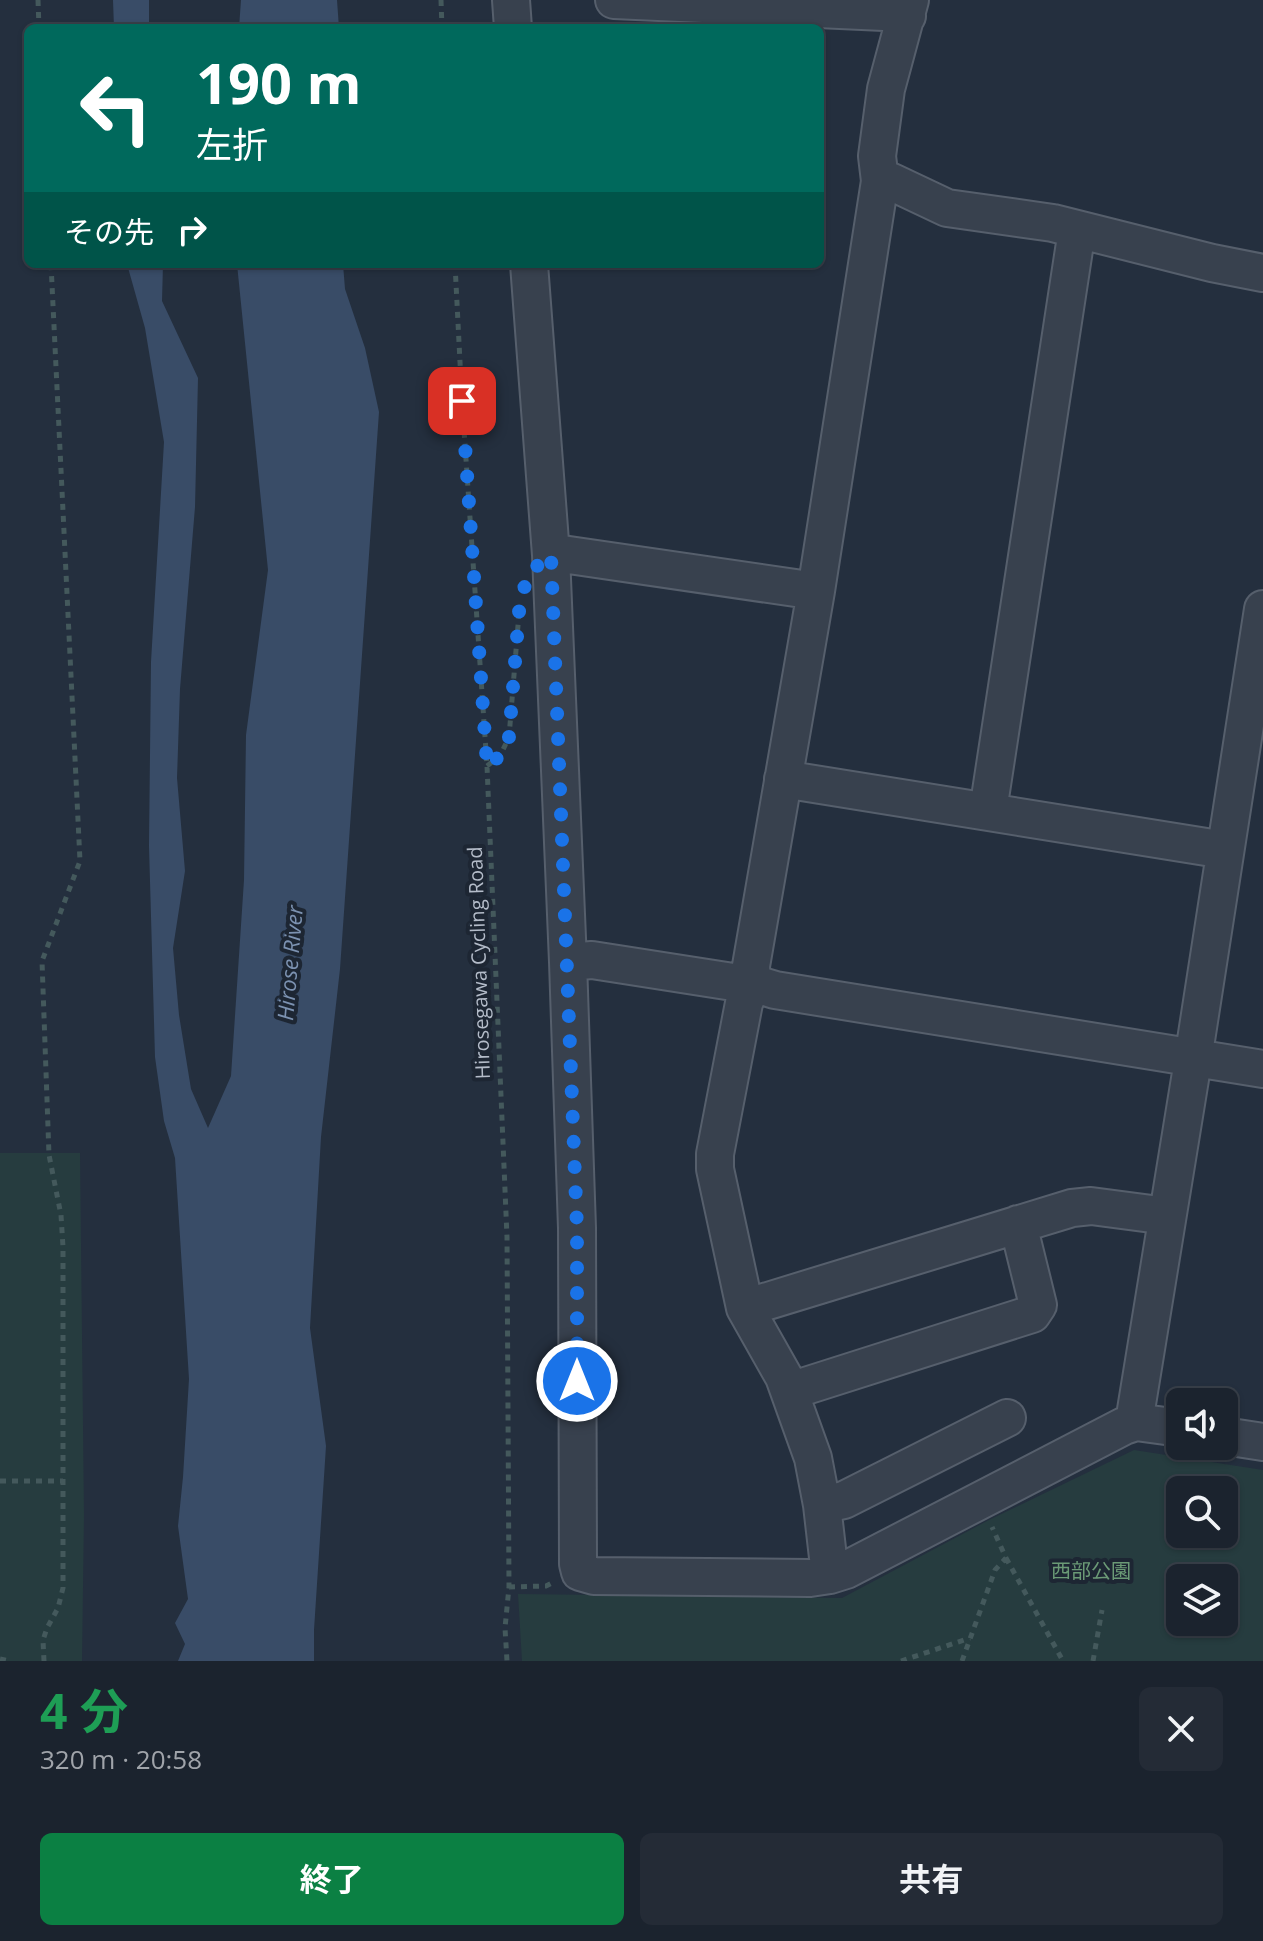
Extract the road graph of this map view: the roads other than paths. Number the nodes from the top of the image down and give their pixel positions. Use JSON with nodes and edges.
{"nodes":[{"id":1,"x":513,"y":0,"type":"edge"},
{"id":2,"x":614,"y":0,"type":"edge"},
{"id":3,"x":623,"y":0,"type":"edge"},
{"id":4,"x":908,"y":8,"type":"edge"},
{"id":5,"x":513,"y":24,"type":"edge"},
{"id":6,"x":880,"y":181,"type":"junction"},
{"id":7,"x":1077,"y":230,"type":"junction"},
{"id":8,"x":529,"y":268,"type":"edge"},
{"id":9,"x":1263,"y":273,"type":"edge"},
{"id":10,"x":551,"y":555,"type":"junction"},
{"id":11,"x":816,"y":591,"type":"junction"},
{"id":12,"x":1263,"y":609,"type":"edge"},
{"id":13,"x":783,"y":779,"type":"junction"},
{"id":14,"x":988,"y":811,"type":"junction"},
{"id":15,"x":1225,"y":850,"type":"junction"},
{"id":16,"x":568,"y":962,"type":"junction"},
{"id":17,"x":752,"y":983,"type":"junction"},
{"id":18,"x":1193,"y":1059,"type":"junction"},
{"id":19,"x":1263,"y":1069,"type":"edge"},
{"id":20,"x":1167,"y":1216,"type":"junction"},
{"id":21,"x":1018,"y":1224,"type":"junction"},
{"id":22,"x":745,"y":1308,"type":"junction"},
{"id":23,"x":790,"y":1391,"type":"junction"},
{"id":24,"x":1007,"y":1418,"type":"dead end"},
{"id":25,"x":1136,"y":1422,"type":"junction"},
{"id":26,"x":1166,"y":1426,"type":"edge"},
{"id":27,"x":1238,"y":1438,"type":"edge"},
{"id":28,"x":1263,"y":1442,"type":"edge"},
{"id":29,"x":822,"y":1505,"type":"junction"},
{"id":30,"x":830,"y":1575,"type":"junction"}],
"edges":[{"from":1,"to":5,"type":"street"},
{"from":2,"to":3,"type":"street"},
{"from":3,"to":4,"type":"street"},
{"from":4,"to":6,"type":"street"},
{"from":6,"to":7,"type":"street"},
{"from":6,"to":11,"type":"street"},
{"from":7,"to":9,"type":"street"},
{"from":7,"to":14,"type":"street"},
{"from":8,"to":10,"type":"street"},
{"from":10,"to":11,"type":"street"},
{"from":10,"to":16,"type":"street"},
{"from":11,"to":13,"type":"street"},
{"from":12,"to":15,"type":"street"},
{"from":13,"to":14,"type":"street"},
{"from":13,"to":17,"type":"street"},
{"from":14,"to":15,"type":"street"},
{"from":15,"to":18,"type":"street"},
{"from":16,"to":17,"type":"street"},
{"from":16,"to":30,"type":"street"},
{"from":17,"to":18,"type":"street"},
{"from":17,"to":22,"type":"street"},
{"from":18,"to":19,"type":"street"},
{"from":18,"to":20,"type":"street"},
{"from":20,"to":21,"type":"street"},
{"from":20,"to":25,"type":"street"},
{"from":21,"to":22,"type":"street"},
{"from":21,"to":23,"type":"street"},
{"from":22,"to":23,"type":"street"},
{"from":23,"to":29,"type":"street"},
{"from":24,"to":29,"type":"street"},
{"from":25,"to":26,"type":"street"},
{"from":25,"to":30,"type":"street"},
{"from":27,"to":28,"type":"street"},
{"from":29,"to":30,"type":"street"}]}
